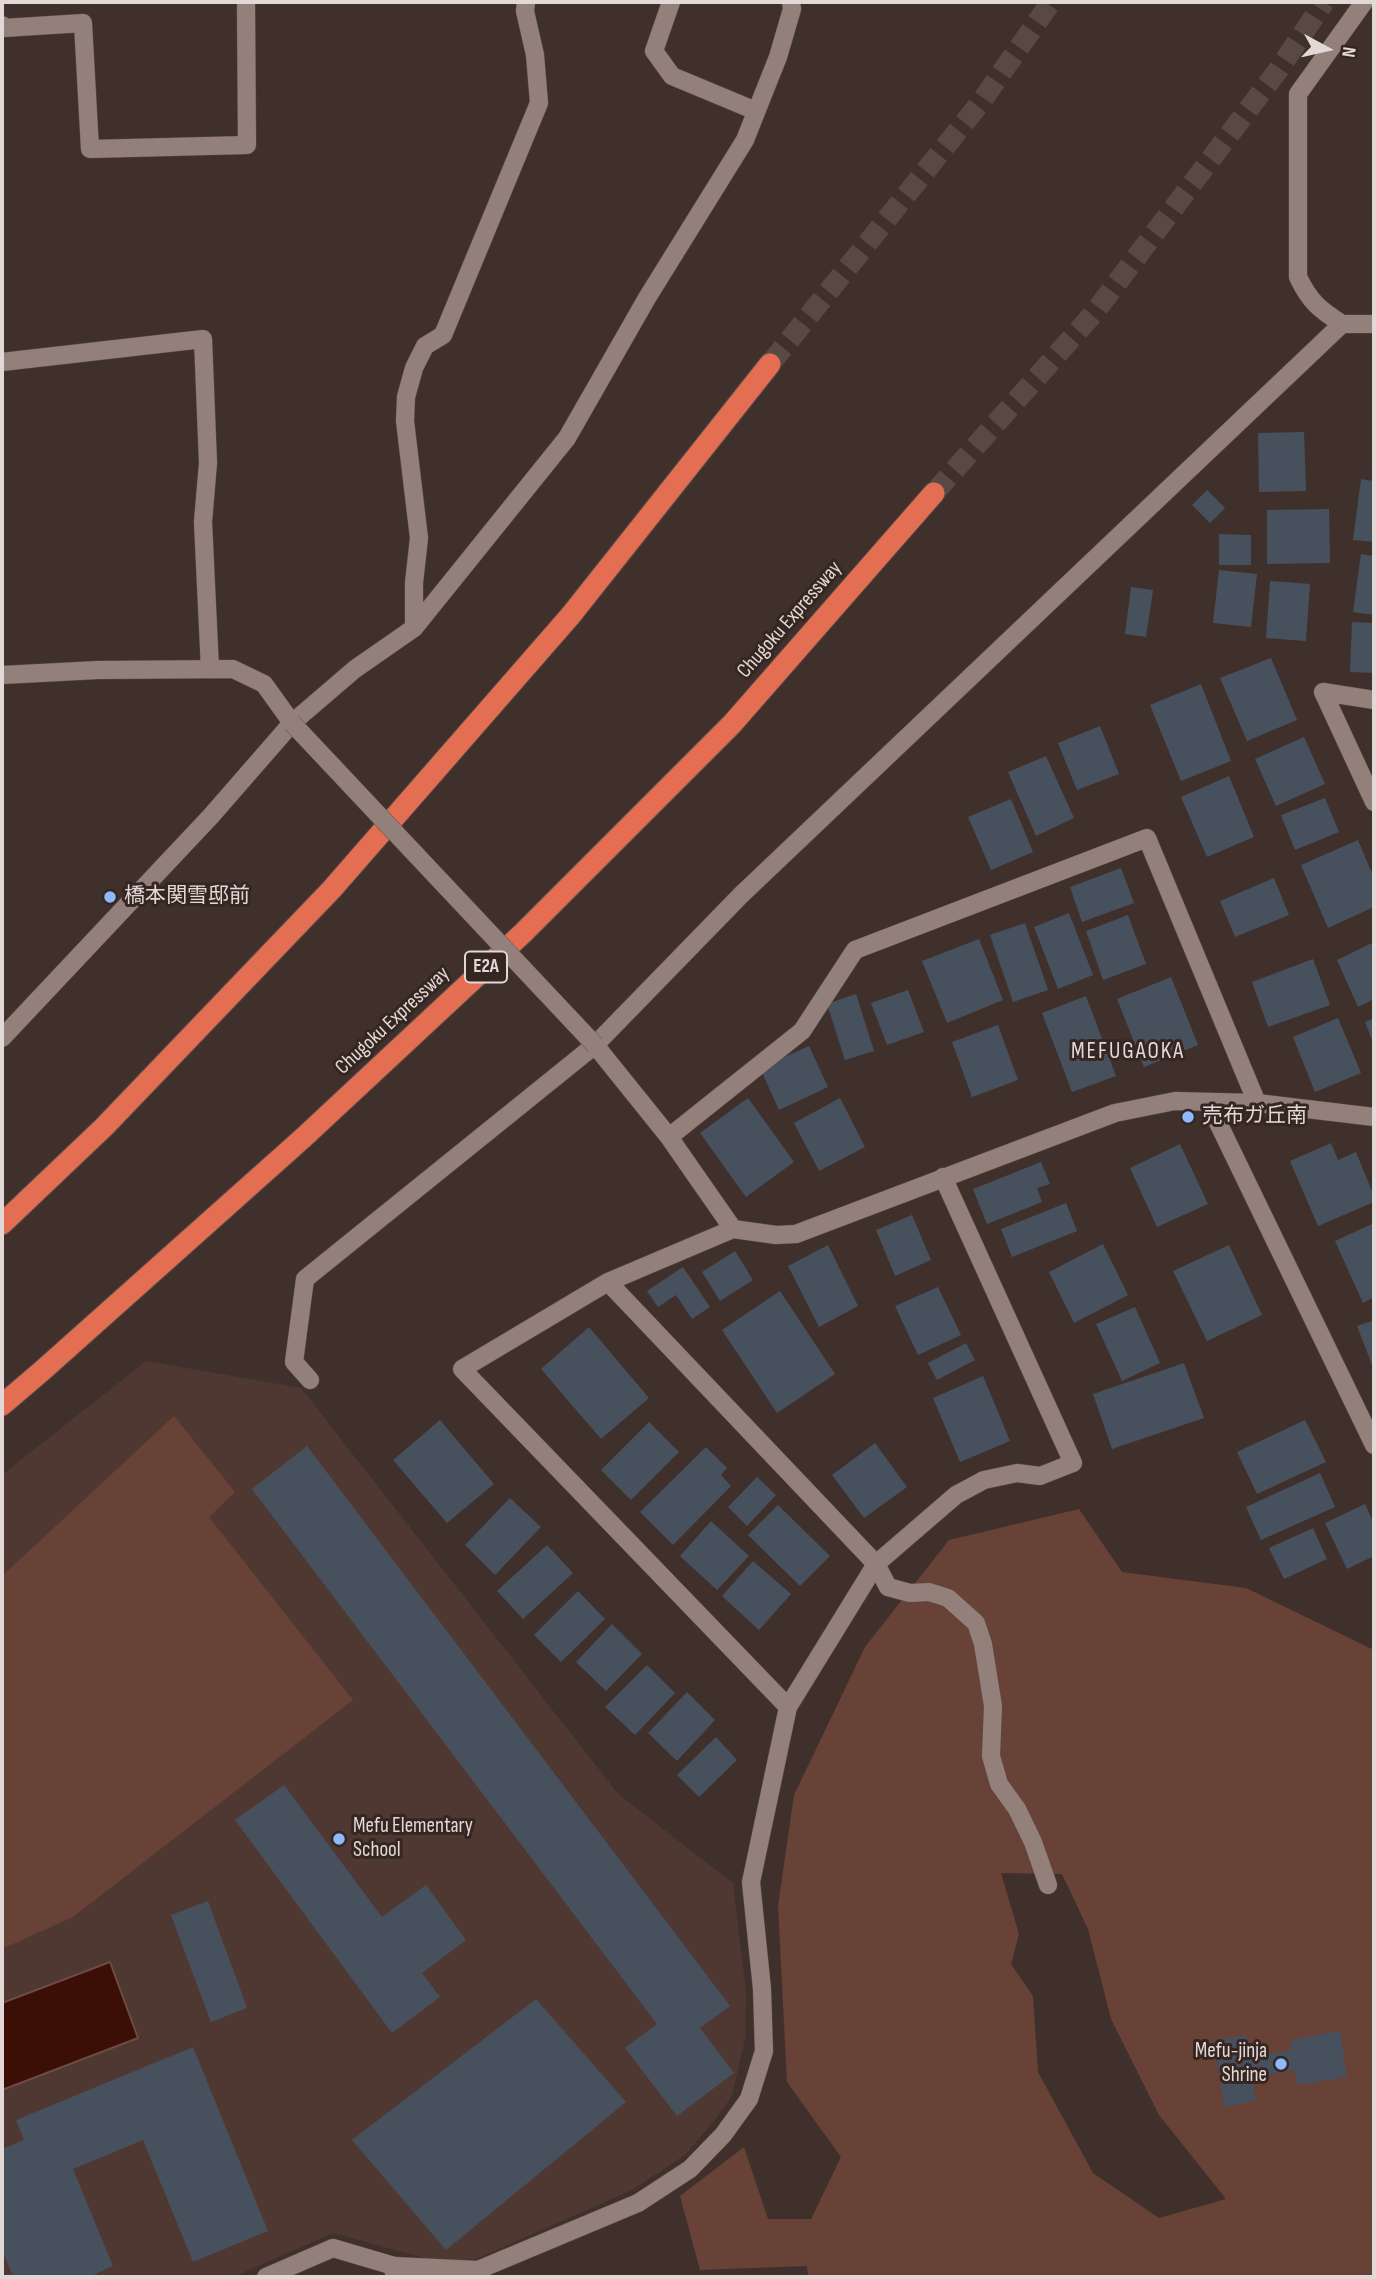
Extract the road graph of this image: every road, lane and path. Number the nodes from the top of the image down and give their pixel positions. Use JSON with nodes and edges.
{"nodes":[{"id":1,"x":246,"y":2,"type":"edge"},
{"id":2,"x":526,"y":2,"type":"edge"},
{"id":3,"x":670,"y":2,"type":"edge"},
{"id":4,"x":791,"y":2,"type":"edge"},
{"id":5,"x":1364,"y":2,"type":"edge"},
{"id":6,"x":2,"y":25,"type":"edge"},
{"id":7,"x":756,"y":111,"type":"junction"},
{"id":8,"x":1342,"y":324,"type":"junction"},
{"id":9,"x":1374,"y":324,"type":"edge"},
{"id":10,"x":2,"y":362,"type":"edge"},
{"id":11,"x":770,"y":364,"type":"tunnel mouth"},
{"id":12,"x":934,"y":493,"type":"tunnel mouth"},
{"id":13,"x":414,"y":628,"type":"junction"},
{"id":14,"x":210,"y":669,"type":"junction"},
{"id":15,"x":2,"y":675,"type":"edge"},
{"id":16,"x":1374,"y":700,"type":"edge"},
{"id":17,"x":292,"y":723,"type":"junction"},
{"id":18,"x":1374,"y":802,"type":"edge"},
{"id":19,"x":2,"y":1038,"type":"edge"},
{"id":20,"x":595,"y":1045,"type":"junction"},
{"id":21,"x":1208,"y":1102,"type":"junction"},
{"id":22,"x":1257,"y":1103,"type":"junction"},
{"id":23,"x":1374,"y":1117,"type":"edge"},
{"id":24,"x":669,"y":1137,"type":"junction"},
{"id":25,"x":943,"y":1177,"type":"junction"},
{"id":26,"x":2,"y":1224,"type":"edge"},
{"id":27,"x":733,"y":1229,"type":"junction"},
{"id":28,"x":608,"y":1282,"type":"junction"},
{"id":29,"x":310,"y":1380,"type":"dead end"},
{"id":30,"x":2,"y":1405,"type":"edge"},
{"id":31,"x":1374,"y":1445,"type":"edge"},
{"id":32,"x":876,"y":1564,"type":"junction"},
{"id":33,"x":788,"y":1707,"type":"junction"},
{"id":34,"x":1048,"y":1885,"type":"dead end"},
{"id":35,"x":394,"y":2272,"type":"edge"},
{"id":36,"x":266,"y":2277,"type":"edge"}],
"edges":[{"from":1,"to":6,"type":"street"},
{"from":2,"to":13,"type":"street"},
{"from":3,"to":7,"type":"street"},
{"from":4,"to":7,"type":"street"},
{"from":5,"to":8,"type":"street"},
{"from":7,"to":13,"type":"street"},
{"from":8,"to":9,"type":"street"},
{"from":8,"to":20,"type":"street"},
{"from":10,"to":14,"type":"street"},
{"from":11,"to":26,"type":"highway"},
{"from":12,"to":30,"type":"highway","name":"Chugoku Expressway","number":"E2A"},
{"from":13,"to":17,"type":"street"},
{"from":14,"to":15,"type":"street"},
{"from":14,"to":17,"type":"street"},
{"from":16,"to":18,"type":"street"},
{"from":17,"to":19,"type":"street"},
{"from":17,"to":20,"type":"street","bridge":true},
{"from":20,"to":24,"type":"street"},
{"from":20,"to":29,"type":"street"},
{"from":21,"to":22,"type":"street"},
{"from":21,"to":25,"type":"street"},
{"from":21,"to":31,"type":"street"},
{"from":22,"to":23,"type":"street"},
{"from":22,"to":24,"type":"street"},
{"from":24,"to":27,"type":"street"},
{"from":25,"to":27,"type":"street"},
{"from":25,"to":32,"type":"street"},
{"from":27,"to":28,"type":"street"},
{"from":28,"to":32,"type":"street"},
{"from":28,"to":33,"type":"street"},
{"from":32,"to":33,"type":"street"},
{"from":32,"to":34,"type":"street"},
{"from":33,"to":35,"type":"street"},
{"from":35,"to":36,"type":"street"}]}
